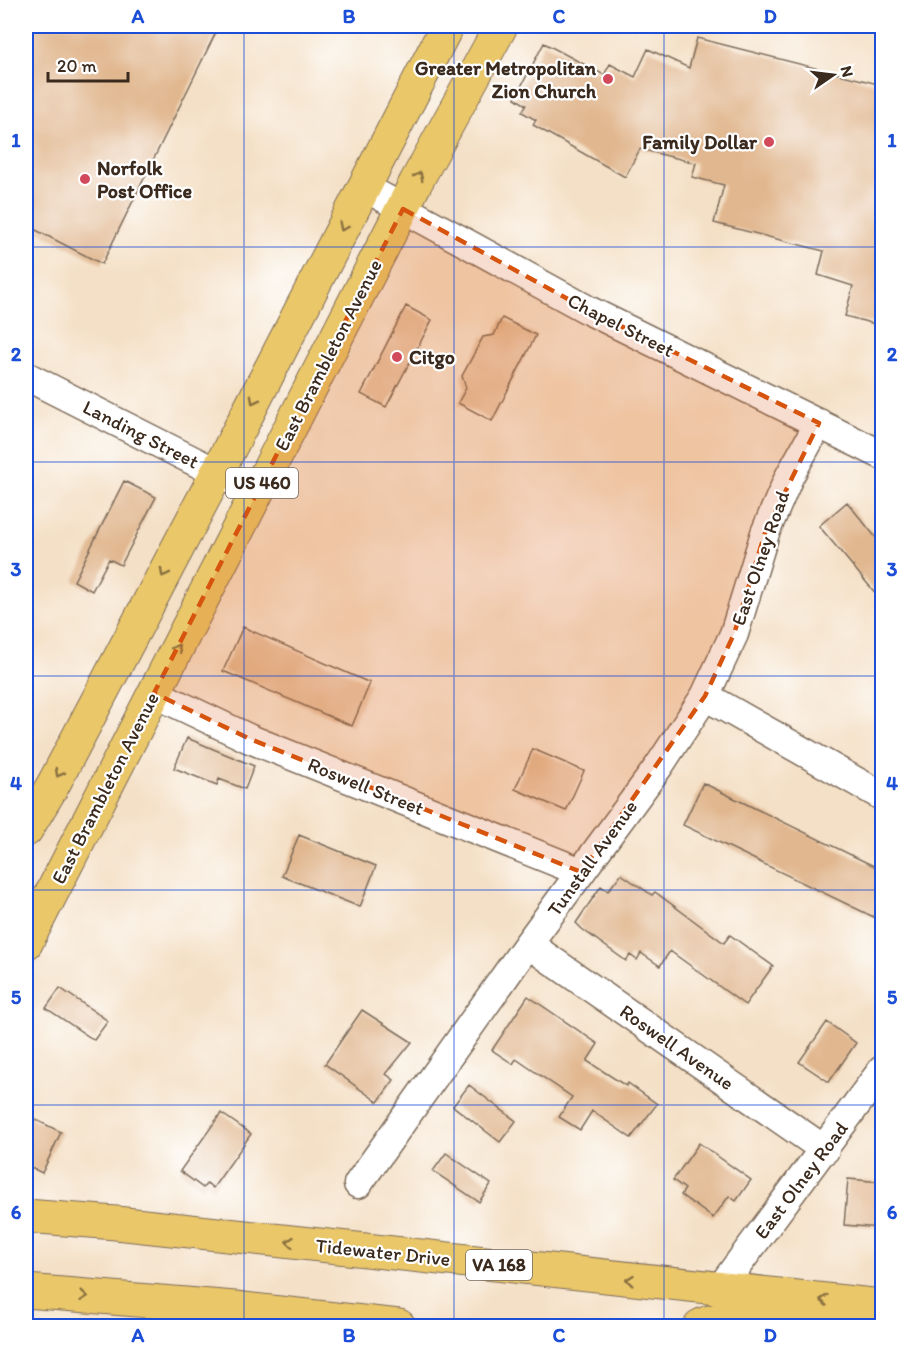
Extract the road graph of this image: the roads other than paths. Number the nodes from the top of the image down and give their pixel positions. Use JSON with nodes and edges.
{"nodes":[{"id":1,"x":447,"y":26,"type":"edge"},
{"id":2,"x":501,"y":26,"type":"edge"},
{"id":3,"x":364,"y":187,"type":"junction"},
{"id":4,"x":403,"y":209,"type":"junction"},
{"id":5,"x":26,"y":376,"type":"edge"},
{"id":6,"x":819,"y":423,"type":"junction"},
{"id":7,"x":882,"y":455,"type":"edge"},
{"id":8,"x":218,"y":473,"type":"junction"},
{"id":9,"x":257,"y":493,"type":"junction"},
{"id":10,"x":154,"y":693,"type":"junction"},
{"id":11,"x":705,"y":696,"type":"junction"},
{"id":12,"x":882,"y":796,"type":"edge"},
{"id":13,"x":26,"y":830,"type":"edge"},
{"id":14,"x":581,"y":873,"type":"junction"},
{"id":15,"x":26,"y":943,"type":"edge"},
{"id":16,"x":528,"y":944,"type":"junction"},
{"id":17,"x":882,"y":1070,"type":"edge"},
{"id":18,"x":825,"y":1150,"type":"junction"},
{"id":19,"x":358,"y":1184,"type":"dead end"},
{"id":20,"x":26,"y":1195,"type":"edge"},
{"id":21,"x":26,"y":1216,"type":"edge"},
{"id":22,"x":116,"y":1222,"type":"junction"},
{"id":23,"x":719,"y":1290,"type":"junction"},
{"id":24,"x":26,"y":1291,"type":"edge"},
{"id":25,"x":882,"y":1306,"type":"edge"},
{"id":26,"x":399,"y":1326,"type":"edge"},
{"id":27,"x":700,"y":1326,"type":"edge"},
{"id":28,"x":859,"y":1326,"type":"edge"}],
"edges":[{"from":1,"to":3,"type":"main road","number":"US 460"},
{"from":4,"to":2,"type":"main road","name":"East Brambleton Avenue","number":"US 460","one_way":true},
{"from":3,"to":4,"type":"street","name":"Chapel Street"},
{"from":3,"to":8,"type":"main road","number":"US 460","one_way":true},
{"from":4,"to":6,"type":"street","name":"Chapel Street"},
{"from":4,"to":9,"type":"main road","name":"East Brambleton Avenue","number":"US 460"},
{"from":5,"to":8,"type":"street","name":"Landing Street"},
{"from":6,"to":7,"type":"street","name":"Chapel Street"},
{"from":6,"to":11,"type":"street","name":"East Olney Road"},
{"from":8,"to":9,"type":"street","name":"Landing Street"},
{"from":8,"to":13,"type":"main road","number":"US 460","one_way":true},
{"from":10,"to":9,"type":"main road","name":"East Brambleton Avenue","number":"US 460","one_way":true},
{"from":10,"to":14,"type":"street","name":"Roswell Street"},
{"from":10,"to":15,"type":"main road","name":"East Brambleton Avenue","number":"US 460"},
{"from":11,"to":12,"type":"street"},
{"from":11,"to":14,"type":"street","name":"Tunstall Avenue"},
{"from":14,"to":16,"type":"street","name":"Tunstall Avenue"},
{"from":16,"to":18,"type":"street","name":"Roswell Avenue"},
{"from":16,"to":19,"type":"street","name":"Tunstall Avenue"},
{"from":17,"to":18,"type":"street","name":"East Olney Road"},
{"from":18,"to":23,"type":"street","name":"East Olney Road"},
{"from":20,"to":22,"type":"main road"},
{"from":21,"to":22,"type":"main road","name":"Tidewater Drive","number":"VA 168"},
{"from":23,"to":22,"type":"main road","name":"Tidewater Drive","number":"VA 168","one_way":true},
{"from":25,"to":23,"type":"main road","name":"Tidewater Drive","number":"VA 168","one_way":true},
{"from":24,"to":26,"type":"main road","one_way":true},
{"from":27,"to":28,"type":"main road"}]}
